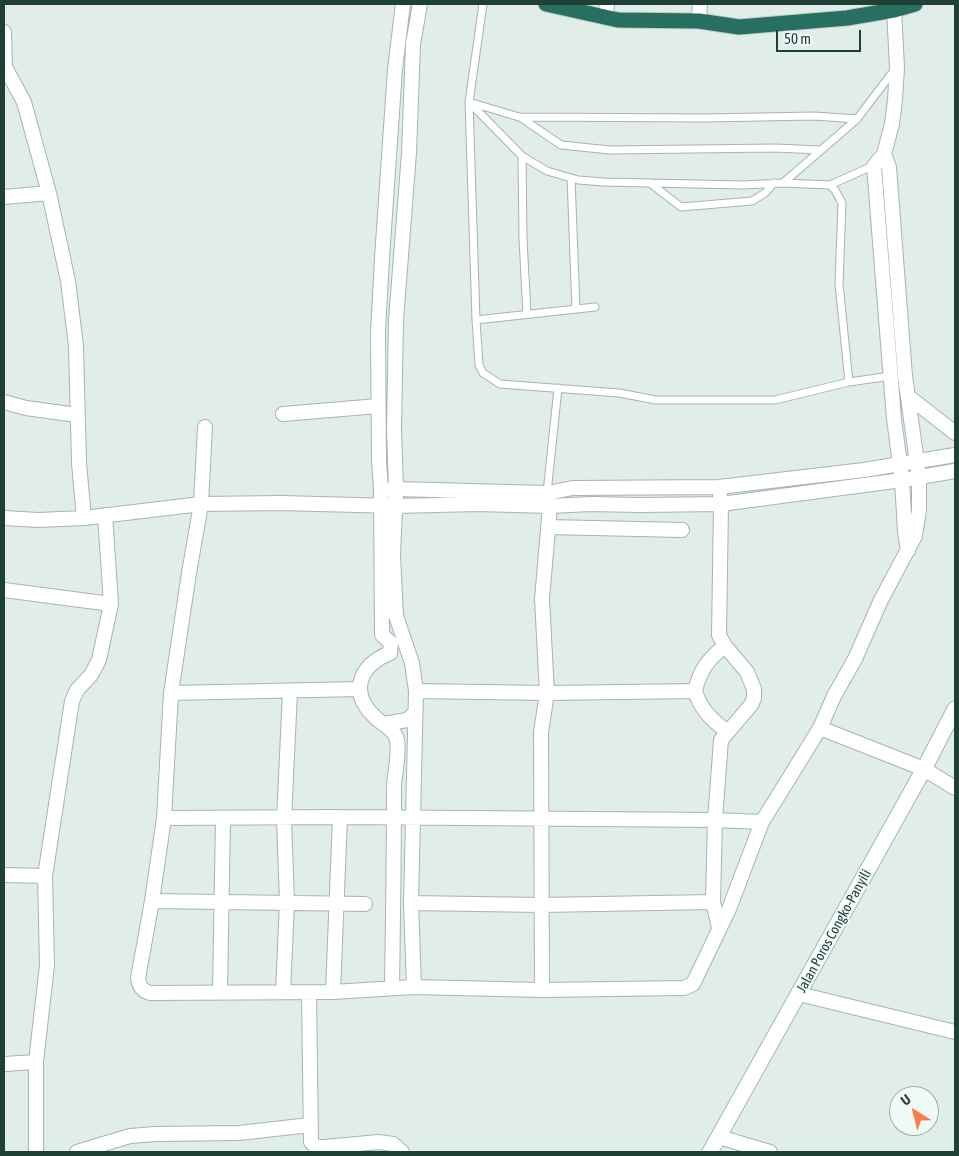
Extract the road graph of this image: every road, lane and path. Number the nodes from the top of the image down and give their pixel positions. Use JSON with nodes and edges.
{"nodes":[{"id":1,"x":403,"y":4,"type":"edge"},
{"id":2,"x":420,"y":4,"type":"edge"},
{"id":3,"x":482,"y":4,"type":"edge"},
{"id":4,"x":546,"y":4,"type":"edge"},
{"id":5,"x":700,"y":4,"type":"edge"},
{"id":6,"x":915,"y":4,"type":"edge"},
{"id":7,"x":607,"y":10,"type":"edge"},
{"id":8,"x":894,"y":10,"type":"junction"},
{"id":9,"x":700,"y":21,"type":"junction"},
{"id":10,"x":4,"y":32,"type":"edge"},
{"id":11,"x":5,"y":67,"type":"edge"},
{"id":12,"x":897,"y":67,"type":"junction"},
{"id":13,"x":469,"y":102,"type":"junction"},
{"id":14,"x":519,"y":117,"type":"junction"},
{"id":15,"x":857,"y":119,"type":"junction"},
{"id":16,"x":820,"y":150,"type":"junction"},
{"id":17,"x":522,"y":156,"type":"junction"},
{"id":18,"x":887,"y":161,"type":"junction"},
{"id":19,"x":874,"y":166,"type":"junction"},
{"id":20,"x":571,"y":178,"type":"junction"},
{"id":21,"x":650,"y":183,"type":"junction"},
{"id":22,"x":774,"y":183,"type":"junction"},
{"id":23,"x":783,"y":183,"type":"junction"},
{"id":24,"x":830,"y":185,"type":"junction"},
{"id":25,"x":50,"y":193,"type":"junction"},
{"id":26,"x":4,"y":197,"type":"edge"},
{"id":27,"x":383,"y":242,"type":"junction"},
{"id":28,"x":402,"y":242,"type":"junction"},
{"id":29,"x":595,"y":307,"type":"dead end"},
{"id":30,"x":576,"y":309,"type":"junction"},
{"id":31,"x":527,"y":314,"type":"junction"},
{"id":32,"x":476,"y":320,"type":"junction"},
{"id":33,"x":898,"y":376,"type":"junction"},
{"id":34,"x":849,"y":382,"type":"junction"},
{"id":35,"x":558,"y":388,"type":"junction"},
{"id":36,"x":909,"y":397,"type":"junction"},
{"id":37,"x":4,"y":402,"type":"edge"},
{"id":38,"x":378,"y":406,"type":"junction"},
{"id":39,"x":283,"y":414,"type":"dead end"},
{"id":40,"x":77,"y":415,"type":"junction"},
{"id":41,"x":205,"y":427,"type":"dead end"},
{"id":42,"x":955,"y":433,"type":"edge"},
{"id":43,"x":955,"y":455,"type":"edge"},
{"id":44,"x":918,"y":461,"type":"junction"},
{"id":45,"x":900,"y":465,"type":"junction"},
{"id":46,"x":955,"y":471,"type":"edge"},
{"id":47,"x":919,"y":477,"type":"junction"},
{"id":48,"x":902,"y":480,"type":"junction"},
{"id":49,"x":718,"y":487,"type":"junction"},
{"id":50,"x":388,"y":489,"type":"junction"},
{"id":51,"x":548,"y":499,"type":"junction"},
{"id":52,"x":201,"y":504,"type":"junction"},
{"id":53,"x":355,"y":504,"type":"junction"},
{"id":54,"x":721,"y":504,"type":"junction"},
{"id":55,"x":388,"y":505,"type":"junction"},
{"id":56,"x":105,"y":515,"type":"junction"},
{"id":57,"x":4,"y":518,"type":"edge"},
{"id":58,"x":84,"y":518,"type":"junction"},
{"id":59,"x":548,"y":527,"type":"junction"},
{"id":60,"x":682,"y":530,"type":"dead end"},
{"id":61,"x":908,"y":551,"type":"junction"},
{"id":62,"x":4,"y":590,"type":"edge"},
{"id":63,"x":111,"y":604,"type":"junction"},
{"id":64,"x":725,"y":646,"type":"junction"},
{"id":65,"x":390,"y":653,"type":"junction"},
{"id":66,"x":412,"y":663,"type":"junction"},
{"id":67,"x":360,"y":689,"type":"junction"},
{"id":68,"x":416,"y":691,"type":"junction"},
{"id":69,"x":695,"y":691,"type":"junction"},
{"id":70,"x":290,"y":692,"type":"junction"},
{"id":71,"x":171,"y":693,"type":"junction"},
{"id":72,"x":547,"y":693,"type":"junction"},
{"id":73,"x":955,"y":709,"type":"edge"},
{"id":74,"x":415,"y":713,"type":"junction"},
{"id":75,"x":384,"y":724,"type":"junction"},
{"id":76,"x":820,"y":728,"type":"junction"},
{"id":77,"x":727,"y":731,"type":"junction"},
{"id":78,"x":924,"y":769,"type":"junction"},
{"id":79,"x":955,"y":788,"type":"edge"},
{"id":80,"x":340,"y":817,"type":"junction"},
{"id":81,"x":164,"y":818,"type":"junction"},
{"id":82,"x":223,"y":818,"type":"junction"},
{"id":83,"x":284,"y":818,"type":"junction"},
{"id":84,"x":394,"y":818,"type":"junction"},
{"id":85,"x":413,"y":818,"type":"junction"},
{"id":86,"x":542,"y":819,"type":"junction"},
{"id":87,"x":715,"y":820,"type":"junction"},
{"id":88,"x":762,"y":822,"type":"junction"},
{"id":89,"x":4,"y":876,"type":"edge"},
{"id":90,"x":45,"y":876,"type":"junction"},
{"id":91,"x":152,"y":901,"type":"junction"},
{"id":92,"x":222,"y":902,"type":"junction"},
{"id":93,"x":713,"y":902,"type":"junction"},
{"id":94,"x":286,"y":903,"type":"junction"},
{"id":95,"x":411,"y":903,"type":"junction"},
{"id":96,"x":336,"y":904,"type":"junction"},
{"id":97,"x":365,"y":904,"type":"dead end"},
{"id":98,"x":541,"y":905,"type":"junction"},
{"id":99,"x":719,"y":928,"type":"junction"},
{"id":100,"x":414,"y":987,"type":"junction"},
{"id":101,"x":392,"y":988,"type":"junction"},
{"id":102,"x":542,"y":990,"type":"junction"},
{"id":103,"x":220,"y":992,"type":"junction"},
{"id":104,"x":284,"y":992,"type":"junction"},
{"id":105,"x":309,"y":992,"type":"junction"},
{"id":106,"x":333,"y":992,"type":"junction"},
{"id":107,"x":799,"y":994,"type":"junction"},
{"id":108,"x":955,"y":1032,"type":"edge"},
{"id":109,"x":36,"y":1062,"type":"junction"},
{"id":110,"x":4,"y":1064,"type":"edge"},
{"id":111,"x":310,"y":1125,"type":"junction"},
{"id":112,"x":718,"y":1137,"type":"junction"},
{"id":113,"x":36,"y":1152,"type":"edge"},
{"id":114,"x":77,"y":1152,"type":"edge"},
{"id":115,"x":402,"y":1152,"type":"edge"},
{"id":116,"x":710,"y":1152,"type":"edge"},
{"id":117,"x":770,"y":1152,"type":"edge"}],
"edges":[{"from":1,"to":27,"type":"street"},
{"from":2,"to":28,"type":"street"},
{"from":3,"to":13,"type":"lane"},
{"from":4,"to":7,"type":"highway"},
{"from":5,"to":9,"type":"street"},
{"from":6,"to":8,"type":"highway"},
{"from":7,"to":9,"type":"highway"},
{"from":8,"to":9,"type":"highway"},
{"from":8,"to":12,"type":"street"},
{"from":10,"to":11,"type":"street"},
{"from":11,"to":25,"type":"street"},
{"from":12,"to":15,"type":"lane"},
{"from":12,"to":18,"type":"street"},
{"from":13,"to":14,"type":"lane"},
{"from":13,"to":17,"type":"lane"},
{"from":13,"to":32,"type":"lane"},
{"from":14,"to":15,"type":"lane"},
{"from":14,"to":16,"type":"lane"},
{"from":15,"to":16,"type":"lane"},
{"from":16,"to":23,"type":"lane"},
{"from":17,"to":20,"type":"lane"},
{"from":17,"to":31,"type":"lane"},
{"from":18,"to":19,"type":"street"},
{"from":18,"to":33,"type":"street"},
{"from":19,"to":24,"type":"lane"},
{"from":19,"to":33,"type":"street"},
{"from":20,"to":21,"type":"lane"},
{"from":20,"to":30,"type":"lane"},
{"from":21,"to":22,"type":"lane"},
{"from":21,"to":22,"type":"lane"},
{"from":22,"to":23,"type":"lane"},
{"from":23,"to":24,"type":"lane"},
{"from":24,"to":34,"type":"lane"},
{"from":25,"to":26,"type":"street"},
{"from":25,"to":40,"type":"street"},
{"from":27,"to":28,"type":"street"},
{"from":27,"to":38,"type":"street"},
{"from":28,"to":50,"type":"street"},
{"from":29,"to":30,"type":"lane"},
{"from":30,"to":31,"type":"lane"},
{"from":31,"to":32,"type":"lane"},
{"from":32,"to":35,"type":"lane"},
{"from":33,"to":34,"type":"lane"},
{"from":33,"to":36,"type":"street"},
{"from":33,"to":45,"type":"street"},
{"from":34,"to":35,"type":"lane"},
{"from":35,"to":51,"type":"lane"},
{"from":36,"to":42,"type":"street"},
{"from":36,"to":44,"type":"street"},
{"from":37,"to":40,"type":"street"},
{"from":38,"to":39,"type":"street"},
{"from":38,"to":50,"type":"street"},
{"from":40,"to":58,"type":"street"},
{"from":41,"to":52,"type":"street"},
{"from":43,"to":44,"type":"street"},
{"from":44,"to":45,"type":"street"},
{"from":44,"to":47,"type":"street"},
{"from":45,"to":48,"type":"street"},
{"from":45,"to":49,"type":"street"},
{"from":46,"to":47,"type":"street"},
{"from":47,"to":48,"type":"street"},
{"from":47,"to":61,"type":"street"},
{"from":48,"to":54,"type":"street"},
{"from":48,"to":61,"type":"street"},
{"from":49,"to":51,"type":"street"},
{"from":49,"to":54,"type":"street"},
{"from":50,"to":51,"type":"street"},
{"from":50,"to":53,"type":"street"},
{"from":50,"to":55,"type":"street"},
{"from":51,"to":54,"type":"street"},
{"from":51,"to":55,"type":"street"},
{"from":51,"to":59,"type":"street"},
{"from":52,"to":53,"type":"street"},
{"from":52,"to":56,"type":"street"},
{"from":52,"to":71,"type":"street"},
{"from":53,"to":55,"type":"street"},
{"from":54,"to":64,"type":"street"},
{"from":55,"to":65,"type":"street"},
{"from":55,"to":66,"type":"street"},
{"from":56,"to":58,"type":"street"},
{"from":56,"to":63,"type":"street"},
{"from":57,"to":58,"type":"street"},
{"from":59,"to":60,"type":"street"},
{"from":59,"to":72,"type":"street"},
{"from":61,"to":76,"type":"street"},
{"from":62,"to":63,"type":"street"},
{"from":63,"to":90,"type":"street"},
{"from":64,"to":69,"type":"street"},
{"from":64,"to":77,"type":"street"},
{"from":65,"to":66,"type":"street"},
{"from":65,"to":67,"type":"street"},
{"from":66,"to":68,"type":"street"},
{"from":67,"to":70,"type":"street"},
{"from":67,"to":75,"type":"street"},
{"from":68,"to":72,"type":"street"},
{"from":68,"to":74,"type":"street"},
{"from":69,"to":72,"type":"street"},
{"from":69,"to":77,"type":"street"},
{"from":70,"to":71,"type":"street"},
{"from":70,"to":83,"type":"street"},
{"from":71,"to":81,"type":"street"},
{"from":72,"to":86,"type":"street"},
{"from":73,"to":78,"type":"main road","name":"Jalan Poros Congko-Panyili"},
{"from":74,"to":75,"type":"street"},
{"from":74,"to":85,"type":"street"},
{"from":75,"to":84,"type":"street"},
{"from":76,"to":78,"type":"street"},
{"from":76,"to":88,"type":"street"},
{"from":77,"to":87,"type":"street"},
{"from":78,"to":79,"type":"street"},
{"from":78,"to":107,"type":"main road","name":"Jalan Poros Congko-Panyili"},
{"from":80,"to":83,"type":"street"},
{"from":80,"to":84,"type":"street"},
{"from":80,"to":96,"type":"street"},
{"from":81,"to":82,"type":"street"},
{"from":81,"to":91,"type":"street"},
{"from":82,"to":83,"type":"street"},
{"from":82,"to":92,"type":"street"},
{"from":83,"to":94,"type":"street"},
{"from":84,"to":85,"type":"street"},
{"from":84,"to":101,"type":"street"},
{"from":85,"to":86,"type":"street"},
{"from":85,"to":95,"type":"street"},
{"from":86,"to":87,"type":"street"},
{"from":86,"to":98,"type":"street"},
{"from":87,"to":88,"type":"street"},
{"from":87,"to":93,"type":"street"},
{"from":88,"to":99,"type":"street"},
{"from":89,"to":90,"type":"street"},
{"from":90,"to":109,"type":"street"},
{"from":91,"to":92,"type":"street"},
{"from":91,"to":103,"type":"street"},
{"from":92,"to":94,"type":"street"},
{"from":92,"to":103,"type":"street"},
{"from":93,"to":98,"type":"street"},
{"from":93,"to":99,"type":"street"},
{"from":94,"to":96,"type":"street"},
{"from":94,"to":104,"type":"street"},
{"from":95,"to":98,"type":"street"},
{"from":95,"to":100,"type":"street"},
{"from":96,"to":97,"type":"street"},
{"from":96,"to":106,"type":"street"},
{"from":98,"to":102,"type":"street"},
{"from":99,"to":102,"type":"street"},
{"from":100,"to":101,"type":"street"},
{"from":100,"to":102,"type":"street"},
{"from":101,"to":106,"type":"street"},
{"from":103,"to":104,"type":"street"},
{"from":104,"to":105,"type":"street"},
{"from":105,"to":106,"type":"street"},
{"from":105,"to":111,"type":"street"},
{"from":107,"to":108,"type":"street"},
{"from":107,"to":112,"type":"main road","name":"Jalan Poros Congko-Panyili"},
{"from":109,"to":110,"type":"street"},
{"from":109,"to":113,"type":"street"},
{"from":111,"to":114,"type":"street"},
{"from":111,"to":115,"type":"street"},
{"from":112,"to":116,"type":"main road","name":"Jalan Poros Congko-Panyili"},
{"from":112,"to":117,"type":"street"}]}
